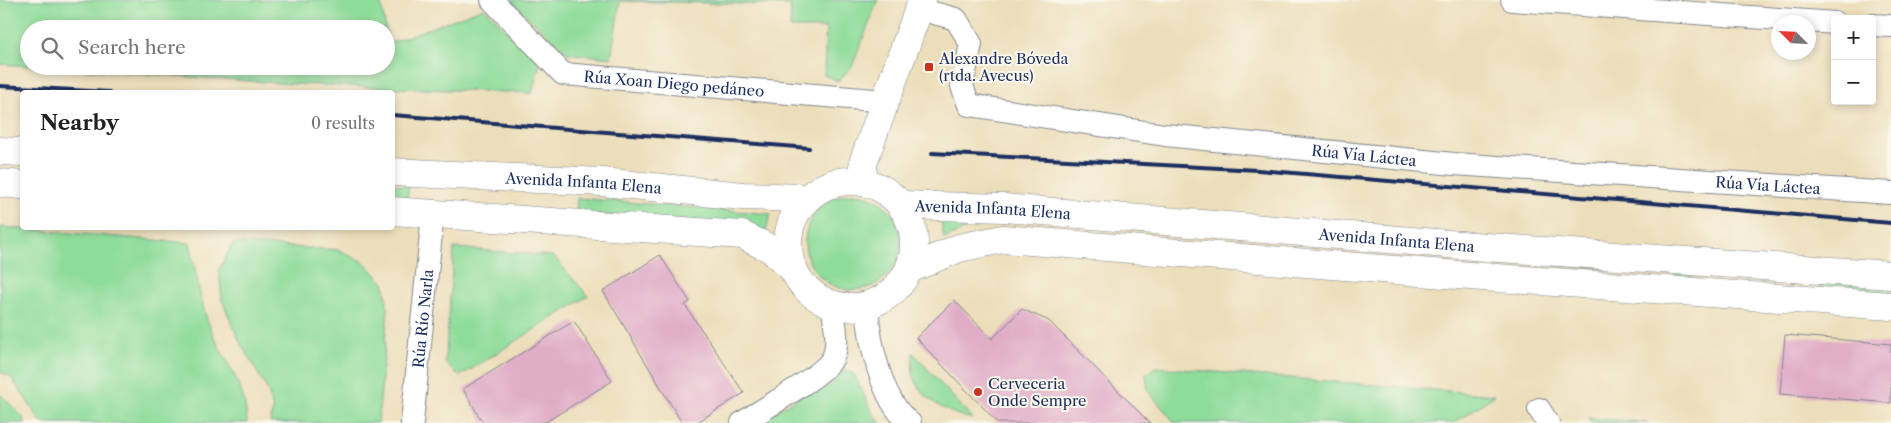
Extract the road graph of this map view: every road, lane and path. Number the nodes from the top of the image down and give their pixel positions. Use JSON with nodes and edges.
{"nodes":[{"id":1,"x":492,"y":0,"type":"edge"},
{"id":2,"x":1512,"y":0,"type":"edge"},
{"id":3,"x":921,"y":5,"type":"edge"},
{"id":4,"x":1831,"y":22,"type":"edge"},
{"id":5,"x":1876,"y":25,"type":"edge"},
{"id":6,"x":1891,"y":26,"type":"edge"},
{"id":7,"x":886,"y":101,"type":"junction"},
{"id":8,"x":0,"y":151,"type":"edge"},
{"id":9,"x":20,"y":152,"type":"edge"},
{"id":10,"x":395,"y":172,"type":"edge"},
{"id":11,"x":861,"y":181,"type":"junction"},
{"id":12,"x":0,"y":183,"type":"edge"},
{"id":13,"x":20,"y":185,"type":"edge"},
{"id":14,"x":1891,"y":193,"type":"edge"},
{"id":15,"x":807,"y":198,"type":"junction"},
{"id":16,"x":902,"y":205,"type":"junction"},
{"id":17,"x":395,"y":211,"type":"edge"},
{"id":18,"x":433,"y":214,"type":"junction"},
{"id":19,"x":910,"y":269,"type":"junction"},
{"id":20,"x":794,"y":270,"type":"junction"},
{"id":21,"x":1891,"y":275,"type":"edge"},
{"id":22,"x":832,"y":304,"type":"junction"},
{"id":23,"x":867,"y":305,"type":"junction"},
{"id":24,"x":1891,"y":306,"type":"edge"},
{"id":25,"x":412,"y":423,"type":"edge"},
{"id":26,"x":742,"y":423,"type":"edge"},
{"id":27,"x":910,"y":423,"type":"edge"}],
"edges":[{"from":1,"to":7,"type":"street","name":"Rúa Xoan Diego pedáneo"},
{"from":2,"to":4,"type":"street"},
{"from":3,"to":7,"type":"street"},
{"from":3,"to":14,"type":"street","name":"Rúa Vía Láctea"},
{"from":5,"to":6,"type":"street"},
{"from":7,"to":11,"type":"street"},
{"from":8,"to":9,"type":"street"},
{"from":10,"to":15,"type":"street","name":"Avenida Infanta Elena"},
{"from":11,"to":15,"type":"street"},
{"from":11,"to":16,"type":"street"},
{"from":12,"to":13,"type":"street"},
{"from":15,"to":20,"type":"street"},
{"from":16,"to":19,"type":"street"},
{"from":16,"to":21,"type":"street","name":"Avenida Infanta Elena"},
{"from":17,"to":18,"type":"street"},
{"from":18,"to":20,"type":"street"},
{"from":18,"to":25,"type":"street","name":"Rúa Río Narla"},
{"from":19,"to":23,"type":"street"},
{"from":19,"to":24,"type":"street","name":"Avenida Infanta Elena"},
{"from":20,"to":22,"type":"street"},
{"from":22,"to":23,"type":"street"},
{"from":22,"to":26,"type":"street"},
{"from":23,"to":27,"type":"street"}]}
